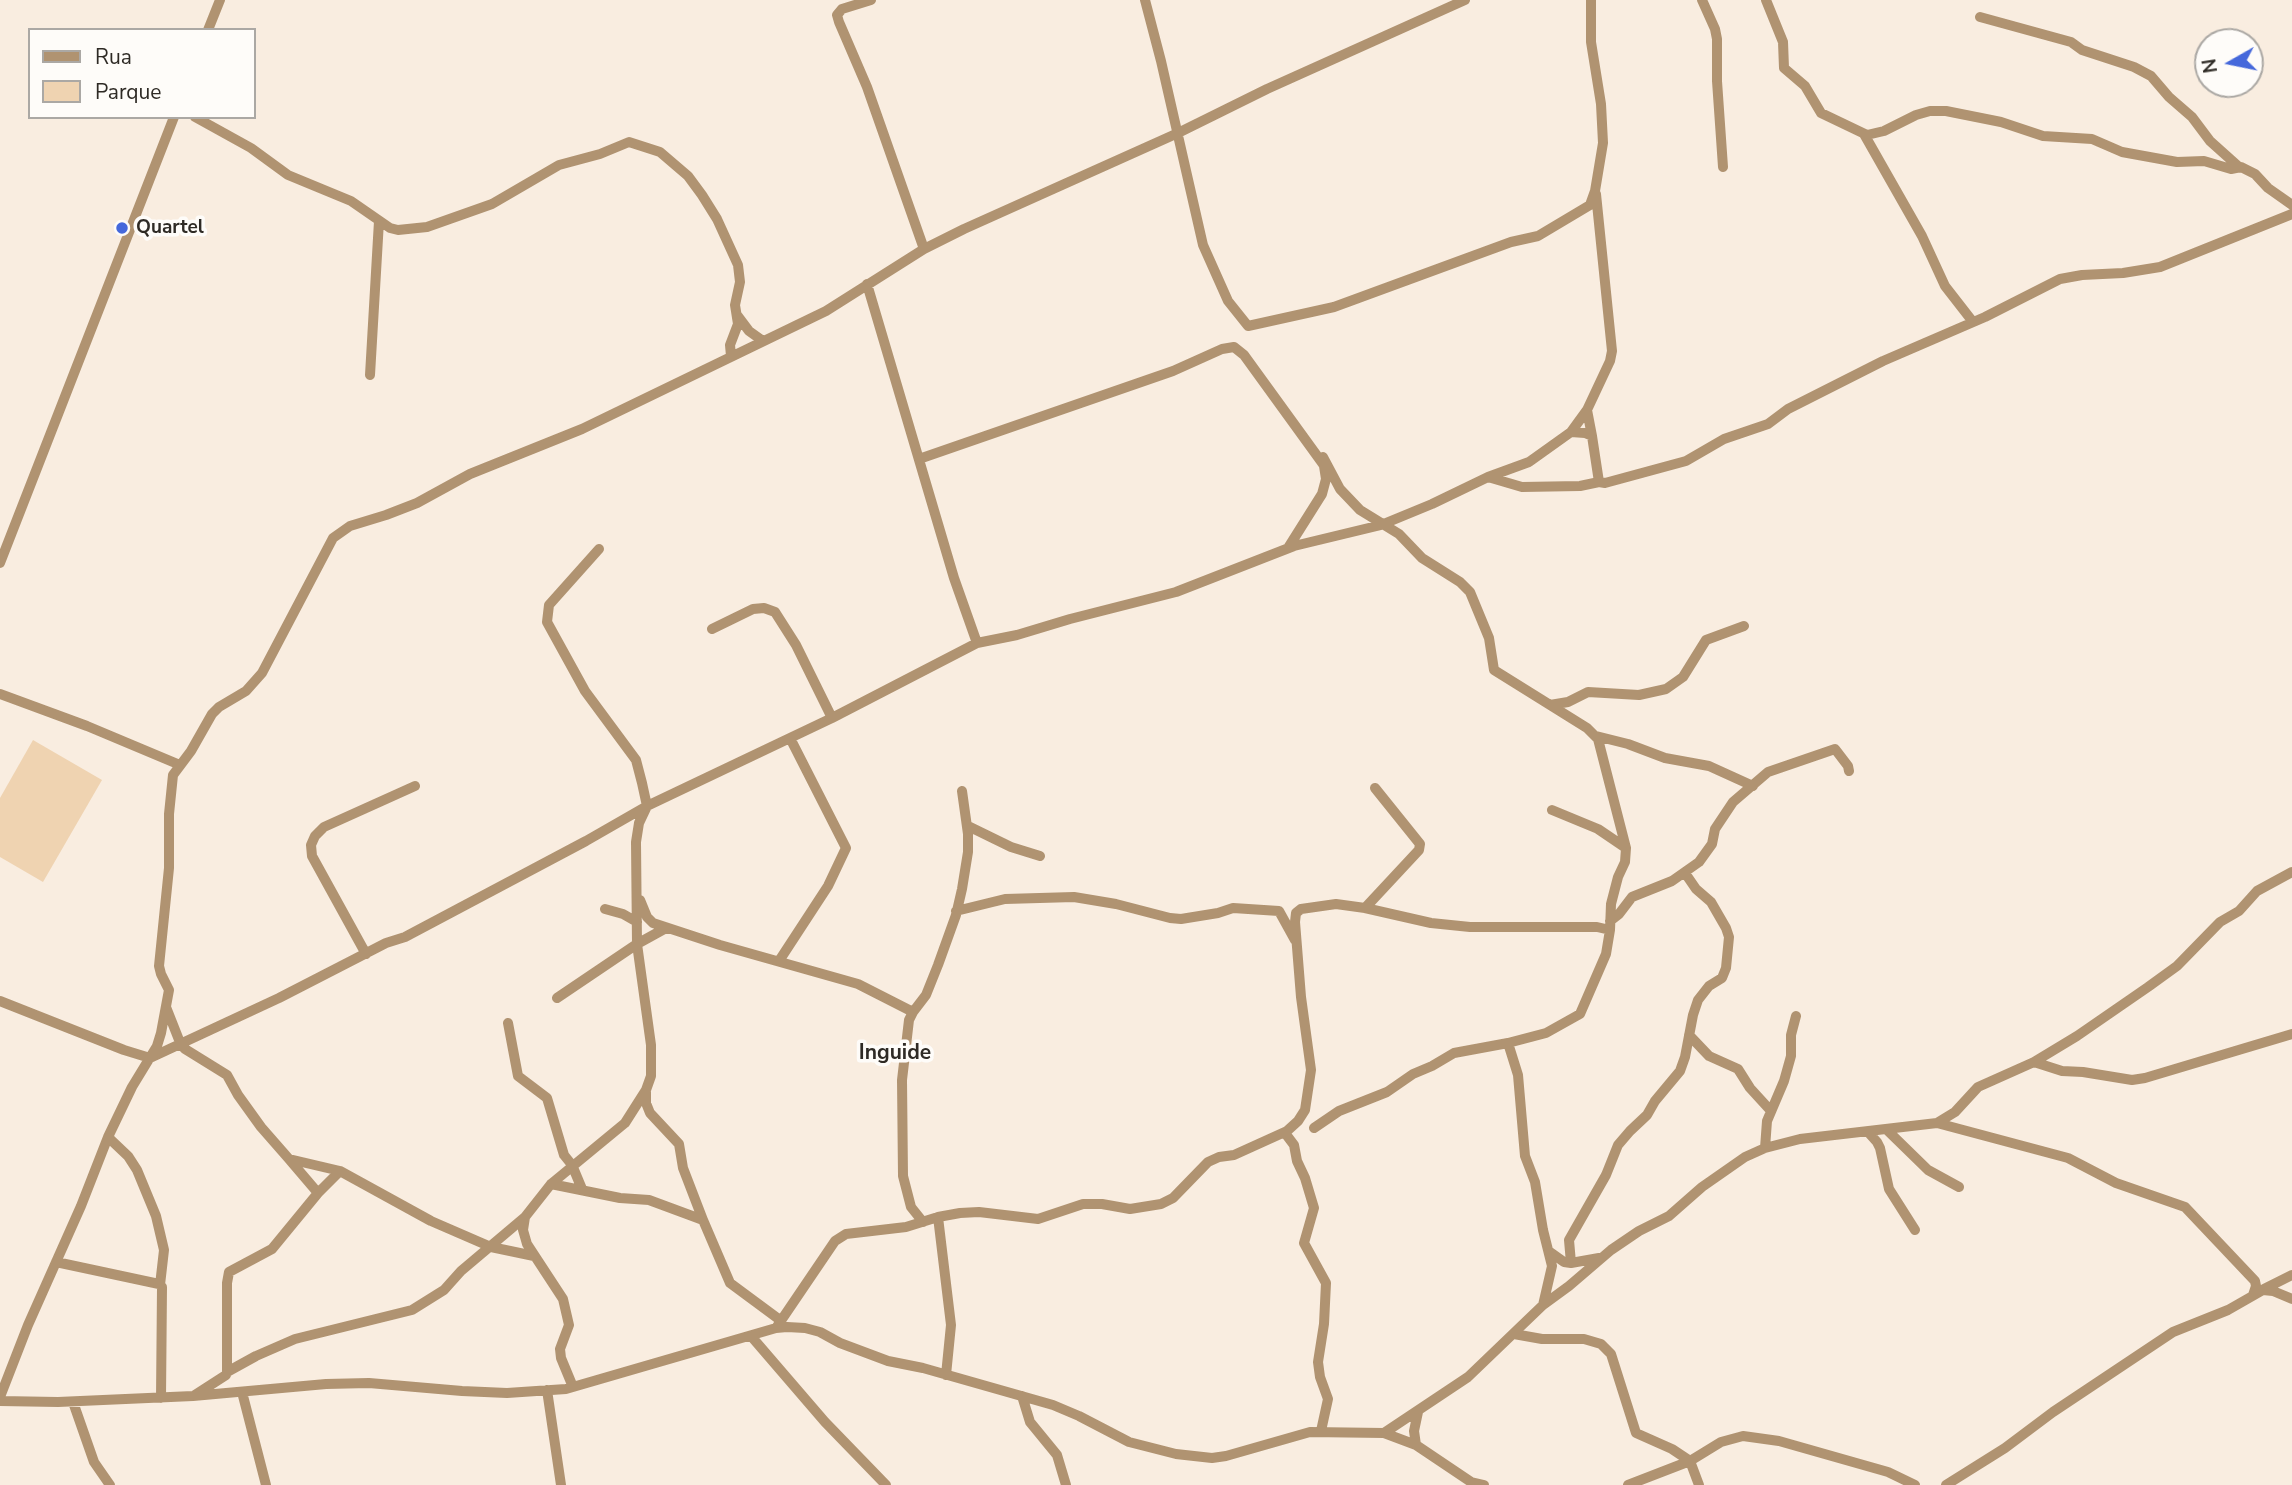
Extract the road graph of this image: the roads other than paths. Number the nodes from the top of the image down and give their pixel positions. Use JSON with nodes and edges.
{"nodes":[{"id":1,"x":219,"y":0,"type":"edge"},
{"id":2,"x":871,"y":0,"type":"edge"},
{"id":3,"x":1144,"y":0,"type":"edge"},
{"id":4,"x":1465,"y":0,"type":"edge"},
{"id":5,"x":1591,"y":0,"type":"edge"},
{"id":6,"x":1702,"y":0,"type":"edge"},
{"id":7,"x":1766,"y":0,"type":"edge"},
{"id":8,"x":1980,"y":17,"type":"dead end"},
{"id":9,"x":209,"y":28,"type":"edge"},
{"id":10,"x":173,"y":119,"type":"edge"},
{"id":11,"x":199,"y":119,"type":"edge"},
{"id":12,"x":1178,"y":133,"type":"junction"},
{"id":13,"x":1864,"y":134,"type":"junction"},
{"id":14,"x":1723,"y":167,"type":"dead end"},
{"id":15,"x":2239,"y":167,"type":"junction"},
{"id":16,"x":1595,"y":191,"type":"junction"},
{"id":17,"x":2292,"y":205,"type":"edge"},
{"id":18,"x":2292,"y":214,"type":"edge"},
{"id":19,"x":380,"y":221,"type":"junction"},
{"id":20,"x":924,"y":249,"type":"junction"},
{"id":21,"x":867,"y":284,"type":"junction"},
{"id":22,"x":736,"y":313,"type":"junction"},
{"id":23,"x":1973,"y":322,"type":"junction"},
{"id":24,"x":763,"y":341,"type":"junction"},
{"id":25,"x":731,"y":356,"type":"junction"},
{"id":26,"x":370,"y":375,"type":"dead end"},
{"id":27,"x":1587,"y":410,"type":"junction"},
{"id":28,"x":1571,"y":432,"type":"junction"},
{"id":29,"x":1592,"y":436,"type":"junction"},
{"id":30,"x":919,"y":459,"type":"junction"},
{"id":31,"x":1324,"y":466,"type":"junction"},
{"id":32,"x":1488,"y":477,"type":"junction"},
{"id":33,"x":1599,"y":482,"type":"junction"},
{"id":34,"x":1381,"y":525,"type":"junction"},
{"id":35,"x":599,"y":549,"type":"dead end"},
{"id":36,"x":1286,"y":550,"type":"junction"},
{"id":37,"x":0,"y":563,"type":"edge"},
{"id":38,"x":1744,"y":626,"type":"dead end"},
{"id":39,"x":712,"y":629,"type":"dead end"},
{"id":40,"x":977,"y":643,"type":"junction"},
{"id":41,"x":0,"y":694,"type":"edge"},
{"id":42,"x":1550,"y":705,"type":"junction"},
{"id":43,"x":832,"y":718,"type":"junction"},
{"id":44,"x":1596,"y":736,"type":"junction"},
{"id":45,"x":790,"y":738,"type":"junction"},
{"id":46,"x":180,"y":765,"type":"junction"},
{"id":47,"x":1849,"y":771,"type":"dead end"},
{"id":48,"x":415,"y":786,"type":"dead end"},
{"id":49,"x":1753,"y":786,"type":"junction"},
{"id":50,"x":1375,"y":788,"type":"dead end"},
{"id":51,"x":962,"y":791,"type":"dead end"},
{"id":52,"x":647,"y":806,"type":"junction"},
{"id":53,"x":1552,"y":810,"type":"dead end"},
{"id":54,"x":968,"y":826,"type":"junction"},
{"id":55,"x":1626,"y":848,"type":"junction"},
{"id":56,"x":1040,"y":856,"type":"dead end"},
{"id":57,"x":2292,"y":872,"type":"edge"},
{"id":58,"x":1685,"y":873,"type":"junction"},
{"id":59,"x":638,"y":893,"type":"junction"},
{"id":60,"x":1365,"y":908,"type":"junction"},
{"id":61,"x":605,"y":909,"type":"dead end"},
{"id":62,"x":956,"y":911,"type":"junction"},
{"id":63,"x":637,"y":922,"type":"junction"},
{"id":64,"x":1610,"y":925,"type":"junction"},
{"id":65,"x":666,"y":928,"type":"junction"},
{"id":66,"x":637,"y":944,"type":"junction"},
{"id":67,"x":1297,"y":944,"type":"junction"},
{"id":68,"x":366,"y":954,"type":"junction"},
{"id":69,"x":779,"y":961,"type":"junction"},
{"id":70,"x":557,"y":998,"type":"dead end"},
{"id":71,"x":0,"y":1001,"type":"edge"},
{"id":72,"x":166,"y":1005,"type":"junction"},
{"id":73,"x":912,"y":1012,"type":"junction"},
{"id":74,"x":1796,"y":1016,"type":"dead end"},
{"id":75,"x":508,"y":1023,"type":"dead end"},
{"id":76,"x":2292,"y":1034,"type":"edge"},
{"id":77,"x":1689,"y":1035,"type":"junction"},
{"id":78,"x":1508,"y":1042,"type":"junction"},
{"id":79,"x":181,"y":1045,"type":"junction"},
{"id":80,"x":150,"y":1058,"type":"junction"},
{"id":81,"x":2034,"y":1062,"type":"junction"},
{"id":82,"x":646,"y":1090,"type":"junction"},
{"id":83,"x":1771,"y":1111,"type":"junction"},
{"id":84,"x":1937,"y":1123,"type":"junction"},
{"id":85,"x":1314,"y":1128,"type":"dead end"},
{"id":86,"x":1886,"y":1129,"type":"junction"},
{"id":87,"x":1868,"y":1132,"type":"junction"},
{"id":88,"x":1285,"y":1133,"type":"junction"},
{"id":89,"x":108,"y":1137,"type":"junction"},
{"id":90,"x":1765,"y":1148,"type":"junction"},
{"id":91,"x":289,"y":1159,"type":"junction"},
{"id":92,"x":572,"y":1165,"type":"junction"},
{"id":93,"x":340,"y":1171,"type":"junction"},
{"id":94,"x":551,"y":1184,"type":"junction"},
{"id":95,"x":1959,"y":1188,"type":"dead end"},
{"id":96,"x":582,"y":1189,"type":"junction"},
{"id":97,"x":318,"y":1193,"type":"junction"},
{"id":98,"x":525,"y":1217,"type":"junction"},
{"id":99,"x":938,"y":1217,"type":"junction"},
{"id":100,"x":703,"y":1220,"type":"junction"},
{"id":101,"x":923,"y":1222,"type":"junction"},
{"id":102,"x":1915,"y":1230,"type":"dead end"},
{"id":103,"x":491,"y":1247,"type":"junction"},
{"id":104,"x":1550,"y":1252,"type":"junction"},
{"id":105,"x":534,"y":1256,"type":"junction"},
{"id":106,"x":1602,"y":1257,"type":"junction"},
{"id":107,"x":56,"y":1262,"type":"junction"},
{"id":108,"x":1571,"y":1263,"type":"junction"},
{"id":109,"x":2292,"y":1275,"type":"edge"},
{"id":110,"x":160,"y":1285,"type":"junction"},
{"id":111,"x":2258,"y":1292,"type":"junction"},
{"id":112,"x":2292,"y":1299,"type":"edge"},
{"id":113,"x":1543,"y":1305,"type":"junction"},
{"id":114,"x":778,"y":1324,"type":"junction"},
{"id":115,"x":1514,"y":1334,"type":"junction"},
{"id":116,"x":751,"y":1336,"type":"junction"},
{"id":117,"x":227,"y":1371,"type":"junction"},
{"id":118,"x":946,"y":1375,"type":"junction"},
{"id":119,"x":573,"y":1387,"type":"junction"},
{"id":120,"x":547,"y":1390,"type":"junction"},
{"id":121,"x":242,"y":1392,"type":"junction"},
{"id":122,"x":193,"y":1396,"type":"junction"},
{"id":123,"x":1022,"y":1396,"type":"junction"},
{"id":124,"x":161,"y":1398,"type":"junction"},
{"id":125,"x":0,"y":1399,"type":"edge"},
{"id":126,"x":73,"y":1402,"type":"junction"},
{"id":127,"x":1418,"y":1412,"type":"junction"},
{"id":128,"x":1321,"y":1432,"type":"junction"},
{"id":129,"x":1384,"y":1433,"type":"junction"},
{"id":130,"x":1416,"y":1445,"type":"junction"},
{"id":131,"x":1690,"y":1461,"type":"junction"},
{"id":132,"x":1473,"y":1484,"type":"edge"},
{"id":133,"x":110,"y":1485,"type":"edge"},
{"id":134,"x":266,"y":1485,"type":"edge"},
{"id":135,"x":561,"y":1485,"type":"edge"},
{"id":136,"x":886,"y":1485,"type":"edge"},
{"id":137,"x":1066,"y":1485,"type":"edge"},
{"id":138,"x":1484,"y":1485,"type":"edge"},
{"id":139,"x":1628,"y":1485,"type":"edge"},
{"id":140,"x":1699,"y":1485,"type":"edge"},
{"id":141,"x":1915,"y":1485,"type":"edge"},
{"id":142,"x":1946,"y":1485,"type":"edge"}],
"edges":[{"from":1,"to":9,"type":"street"},
{"from":2,"to":20,"type":"street"},
{"from":3,"to":12,"type":"street"},
{"from":4,"to":12,"type":"street"},
{"from":5,"to":16,"type":"street"},
{"from":6,"to":14,"type":"street"},
{"from":7,"to":13,"type":"street"},
{"from":8,"to":15,"type":"street"},
{"from":10,"to":37,"type":"street"},
{"from":11,"to":19,"type":"street"},
{"from":12,"to":16,"type":"street"},
{"from":12,"to":20,"type":"street"},
{"from":13,"to":15,"type":"street"},
{"from":13,"to":23,"type":"street"},
{"from":15,"to":17,"type":"street"},
{"from":16,"to":27,"type":"street"},
{"from":18,"to":23,"type":"street"},
{"from":19,"to":22,"type":"street"},
{"from":19,"to":26,"type":"street"},
{"from":20,"to":21,"type":"street"},
{"from":21,"to":24,"type":"street"},
{"from":21,"to":30,"type":"street"},
{"from":22,"to":24,"type":"street"},
{"from":22,"to":25,"type":"street"},
{"from":23,"to":33,"type":"street"},
{"from":24,"to":25,"type":"street"},
{"from":25,"to":46,"type":"street"},
{"from":27,"to":28,"type":"street"},
{"from":27,"to":29,"type":"street"},
{"from":28,"to":29,"type":"street"},
{"from":28,"to":32,"type":"street"},
{"from":29,"to":33,"type":"street"},
{"from":30,"to":31,"type":"street"},
{"from":30,"to":40,"type":"street"},
{"from":31,"to":34,"type":"street"},
{"from":31,"to":36,"type":"street"},
{"from":32,"to":33,"type":"street"},
{"from":32,"to":34,"type":"street"},
{"from":34,"to":36,"type":"street"},
{"from":34,"to":42,"type":"street"},
{"from":35,"to":52,"type":"street"},
{"from":36,"to":40,"type":"street"},
{"from":38,"to":42,"type":"street"},
{"from":39,"to":43,"type":"street"},
{"from":40,"to":43,"type":"street"},
{"from":41,"to":46,"type":"street"},
{"from":42,"to":44,"type":"street"},
{"from":43,"to":45,"type":"street"},
{"from":44,"to":49,"type":"street"},
{"from":44,"to":55,"type":"street"},
{"from":45,"to":52,"type":"street"},
{"from":45,"to":69,"type":"street"},
{"from":46,"to":72,"type":"street"},
{"from":47,"to":49,"type":"street"},
{"from":48,"to":68,"type":"street"},
{"from":49,"to":58,"type":"street"},
{"from":50,"to":60,"type":"street"},
{"from":51,"to":54,"type":"street"},
{"from":52,"to":59,"type":"street"},
{"from":52,"to":68,"type":"street"},
{"from":53,"to":55,"type":"street"},
{"from":54,"to":56,"type":"street"},
{"from":54,"to":62,"type":"street"},
{"from":55,"to":64,"type":"street"},
{"from":57,"to":81,"type":"street"},
{"from":58,"to":64,"type":"street"},
{"from":58,"to":77,"type":"street"},
{"from":59,"to":63,"type":"street"},
{"from":59,"to":65,"type":"street"},
{"from":60,"to":64,"type":"street"},
{"from":60,"to":67,"type":"street"},
{"from":61,"to":63,"type":"street"},
{"from":62,"to":67,"type":"street"},
{"from":62,"to":73,"type":"street"},
{"from":63,"to":66,"type":"street"},
{"from":64,"to":78,"type":"street"},
{"from":65,"to":66,"type":"street"},
{"from":65,"to":69,"type":"street"},
{"from":66,"to":70,"type":"street"},
{"from":66,"to":82,"type":"street"},
{"from":67,"to":88,"type":"street"},
{"from":68,"to":79,"type":"street"},
{"from":69,"to":73,"type":"street"},
{"from":71,"to":80,"type":"street"},
{"from":72,"to":79,"type":"street"},
{"from":72,"to":80,"type":"street"},
{"from":73,"to":101,"type":"street"},
{"from":74,"to":83,"type":"street"},
{"from":75,"to":92,"type":"street"},
{"from":76,"to":81,"type":"street"},
{"from":77,"to":83,"type":"street"},
{"from":77,"to":108,"type":"street"},
{"from":78,"to":85,"type":"street"},
{"from":78,"to":104,"type":"street"},
{"from":79,"to":80,"type":"street"},
{"from":79,"to":91,"type":"street"},
{"from":80,"to":89,"type":"street"},
{"from":81,"to":84,"type":"street"},
{"from":82,"to":92,"type":"street"},
{"from":82,"to":100,"type":"street"},
{"from":83,"to":90,"type":"street"},
{"from":84,"to":86,"type":"street"},
{"from":84,"to":111,"type":"street"},
{"from":86,"to":87,"type":"street"},
{"from":86,"to":95,"type":"street"},
{"from":87,"to":90,"type":"street"},
{"from":87,"to":102,"type":"street"},
{"from":88,"to":99,"type":"street"},
{"from":88,"to":128,"type":"street"},
{"from":89,"to":107,"type":"street"},
{"from":89,"to":110,"type":"street"},
{"from":90,"to":106,"type":"street"},
{"from":91,"to":93,"type":"street"},
{"from":91,"to":97,"type":"street"},
{"from":92,"to":94,"type":"street"},
{"from":92,"to":96,"type":"street"},
{"from":93,"to":97,"type":"street"},
{"from":93,"to":103,"type":"street"},
{"from":94,"to":96,"type":"street"},
{"from":94,"to":98,"type":"street"},
{"from":96,"to":100,"type":"street"},
{"from":97,"to":117,"type":"street"},
{"from":98,"to":103,"type":"street"},
{"from":98,"to":105,"type":"street"},
{"from":99,"to":101,"type":"street"},
{"from":99,"to":118,"type":"street"},
{"from":100,"to":114,"type":"street"},
{"from":101,"to":114,"type":"street"},
{"from":103,"to":105,"type":"street"},
{"from":103,"to":117,"type":"street"},
{"from":104,"to":108,"type":"street"},
{"from":104,"to":113,"type":"street"},
{"from":105,"to":119,"type":"street"},
{"from":106,"to":108,"type":"street"},
{"from":106,"to":113,"type":"street"},
{"from":107,"to":110,"type":"street"},
{"from":107,"to":125,"type":"street"},
{"from":109,"to":111,"type":"street"},
{"from":110,"to":124,"type":"street"},
{"from":111,"to":112,"type":"street"},
{"from":111,"to":142,"type":"street"},
{"from":113,"to":115,"type":"street"},
{"from":114,"to":116,"type":"street"},
{"from":114,"to":118,"type":"street"},
{"from":115,"to":127,"type":"street"},
{"from":115,"to":131,"type":"street"},
{"from":116,"to":119,"type":"street"},
{"from":116,"to":136,"type":"street"},
{"from":117,"to":122,"type":"street"},
{"from":118,"to":123,"type":"street"},
{"from":119,"to":120,"type":"street"},
{"from":120,"to":121,"type":"street"},
{"from":120,"to":135,"type":"street"},
{"from":121,"to":122,"type":"street"},
{"from":121,"to":134,"type":"street"},
{"from":122,"to":124,"type":"street"},
{"from":123,"to":128,"type":"street"},
{"from":123,"to":137,"type":"street"},
{"from":124,"to":126,"type":"street"},
{"from":125,"to":126,"type":"street"},
{"from":126,"to":133,"type":"street"},
{"from":127,"to":129,"type":"street"},
{"from":127,"to":130,"type":"street"},
{"from":128,"to":129,"type":"street"},
{"from":129,"to":130,"type":"street"},
{"from":130,"to":132,"type":"street"},
{"from":131,"to":139,"type":"street"},
{"from":131,"to":140,"type":"street"},
{"from":131,"to":141,"type":"street"},
{"from":132,"to":138,"type":"street"}]}
